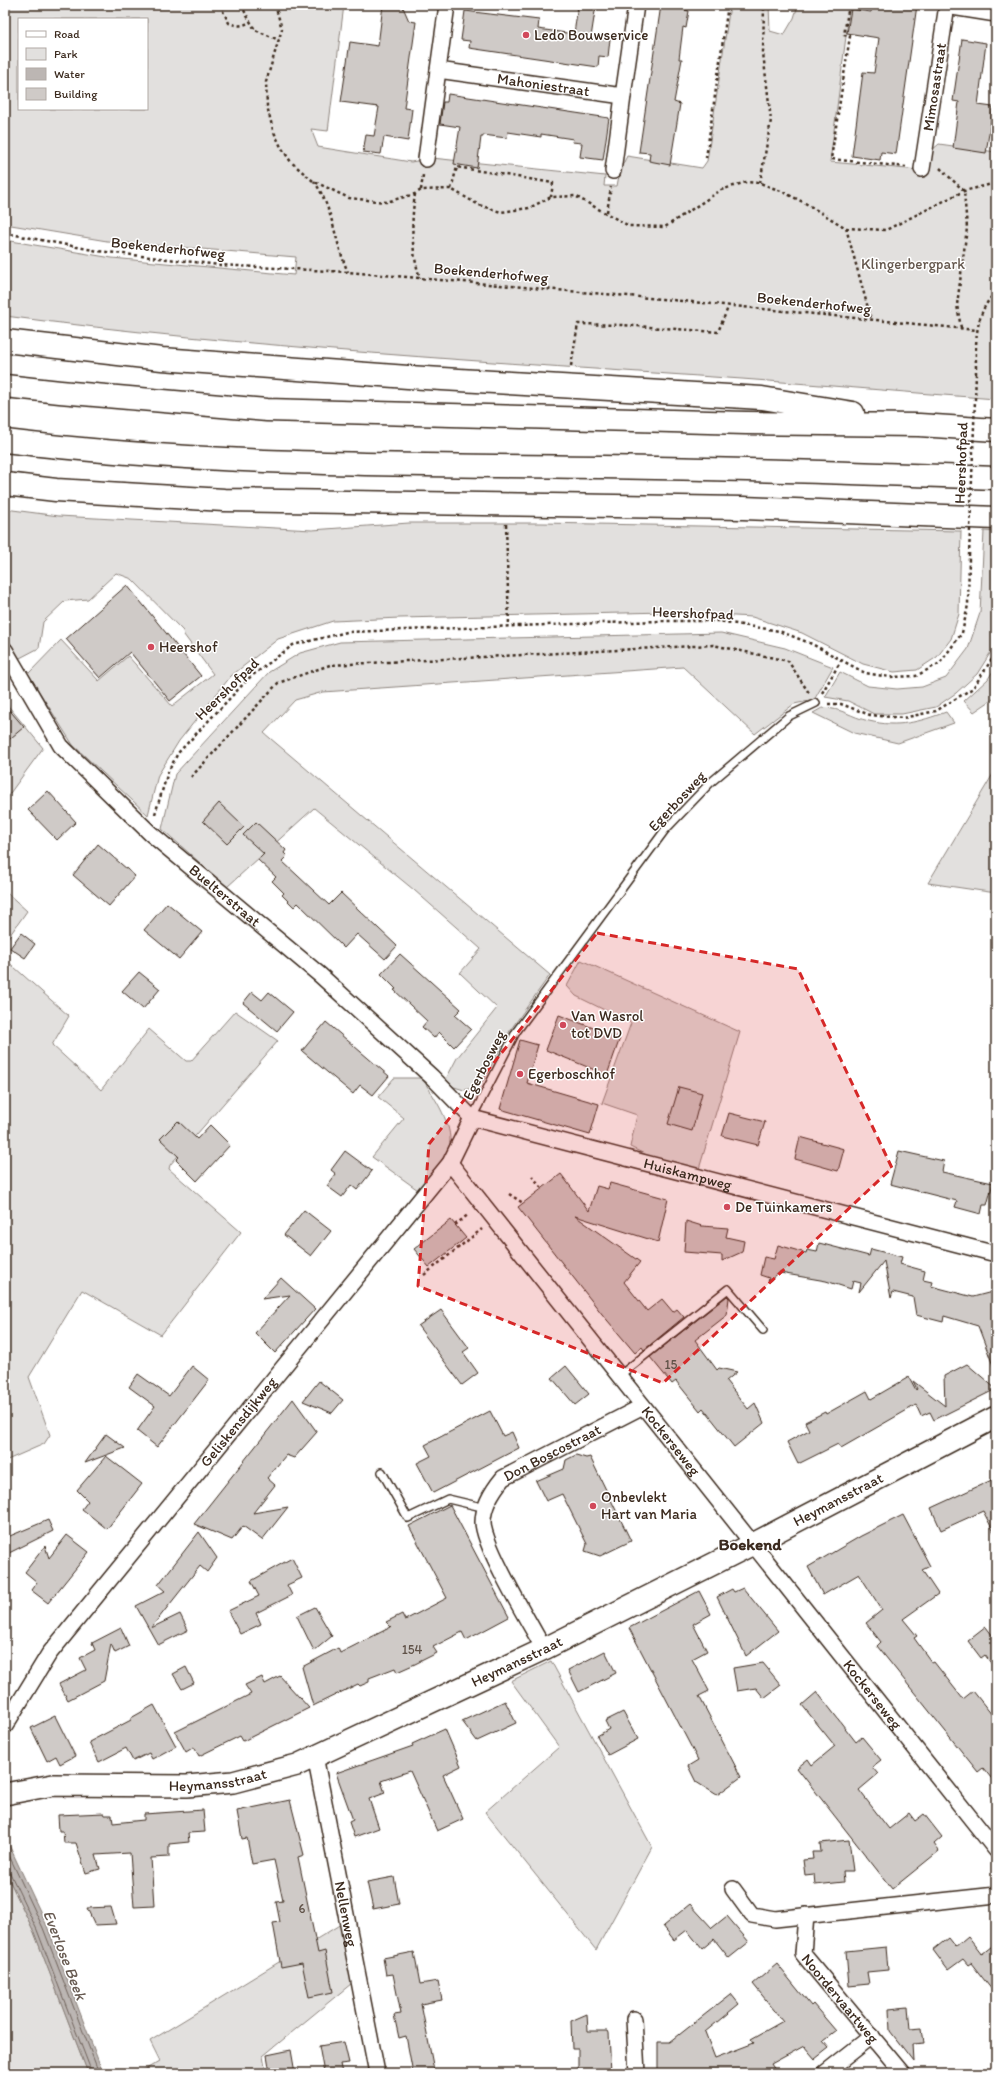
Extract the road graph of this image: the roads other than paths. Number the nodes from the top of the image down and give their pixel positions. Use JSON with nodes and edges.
{"nodes":[{"id":1,"x":447,"y":5,"type":"edge"},
{"id":2,"x":636,"y":5,"type":"edge"},
{"id":3,"x":947,"y":6,"type":"edge"},
{"id":4,"x":996,"y":14,"type":"edge"},
{"id":5,"x":438,"y":70,"type":"junction"},
{"id":6,"x":623,"y":96,"type":"junction"},
{"id":7,"x":426,"y":159,"type":"dead end"},
{"id":8,"x":922,"y":169,"type":"road end"},
{"id":9,"x":613,"y":171,"type":"road end"},
{"id":10,"x":5,"y":341,"type":"edge"},
{"id":11,"x":5,"y":386,"type":"edge"},
{"id":12,"x":920,"y":425,"type":"junction"},
{"id":13,"x":996,"y":430,"type":"edge"},
{"id":14,"x":5,"y":441,"type":"edge"},
{"id":15,"x":996,"y":478,"type":"edge"},
{"id":16,"x":5,"y":484,"type":"edge"},
{"id":17,"x":996,"y":518,"type":"edge"},
{"id":18,"x":5,"y":650,"type":"edge"},
{"id":19,"x":816,"y":703,"type":"road end"},
{"id":20,"x":472,"y":1118,"type":"junction"},
{"id":21,"x":450,"y":1163,"type":"junction"},
{"id":22,"x":996,"y":1254,"type":"edge"},
{"id":23,"x":762,"y":1330,"type":"dead end"},
{"id":24,"x":620,"y":1376,"type":"junction"},
{"id":25,"x":643,"y":1406,"type":"junction"},
{"id":26,"x":996,"y":1417,"type":"edge"},
{"id":27,"x":382,"y":1472,"type":"dead end"},
{"id":28,"x":486,"y":1508,"type":"junction"},
{"id":29,"x":753,"y":1544,"type":"junction"},
{"id":30,"x":544,"y":1649,"type":"junction"},
{"id":31,"x":5,"y":1726,"type":"edge"},
{"id":32,"x":315,"y":1756,"type":"junction"},
{"id":33,"x":5,"y":1794,"type":"edge"},
{"id":34,"x":996,"y":1850,"type":"edge"},
{"id":35,"x":733,"y":1890,"type":"dead end"},
{"id":36,"x":996,"y":1895,"type":"edge"},
{"id":37,"x":806,"y":1915,"type":"junction"},
{"id":38,"x":634,"y":2019,"type":"dead end"},
{"id":39,"x":872,"y":2036,"type":"junction"},
{"id":40,"x":377,"y":2073,"type":"edge"},
{"id":41,"x":637,"y":2073,"type":"edge"},
{"id":42,"x":825,"y":2073,"type":"edge"},
{"id":43,"x":902,"y":2073,"type":"edge"}],
"edges":[{"from":1,"to":5,"type":"street"},
{"from":2,"to":6,"type":"street"},
{"from":3,"to":4,"type":"street"},
{"from":3,"to":8,"type":"street","name":"Mimosastraat"},
{"from":5,"to":6,"type":"street","name":"Mahoniestraat"},
{"from":5,"to":7,"type":"street"},
{"from":6,"to":9,"type":"street"},
{"from":10,"to":12,"type":"highway"},
{"from":11,"to":12,"type":"highway"},
{"from":12,"to":13,"type":"highway"},
{"from":14,"to":15,"type":"highway"},
{"from":16,"to":17,"type":"highway"},
{"from":18,"to":20,"type":"street","name":"Buelterstraat"},
{"from":19,"to":20,"type":"lane","name":"Egerbosweg"},
{"from":20,"to":21,"type":"street","name":"Geliskensdijkweg"},
{"from":20,"to":22,"type":"street","name":"Huiskampweg"},
{"from":21,"to":24,"type":"street","name":"Kockerseweg"},
{"from":21,"to":31,"type":"street","name":"Geliskensdijkweg"},
{"from":23,"to":24,"type":"lane"},
{"from":24,"to":25,"type":"street","name":"Kockerseweg"},
{"from":25,"to":28,"type":"street","name":"Don Boscostraat"},
{"from":25,"to":29,"type":"street","name":"Kockerseweg"},
{"from":26,"to":29,"type":"street","name":"Heymansstraat"},
{"from":27,"to":28,"type":"lane"},
{"from":28,"to":30,"type":"street","name":"Don Boscostraat"},
{"from":29,"to":30,"type":"street","name":"Heymansstraat"},
{"from":29,"to":34,"type":"street","name":"Kockerseweg"},
{"from":30,"to":32,"type":"street","name":"Heymansstraat"},
{"from":32,"to":33,"type":"street","name":"Heymansstraat"},
{"from":32,"to":40,"type":"street","name":"Nellenweg"},
{"from":35,"to":37,"type":"street"},
{"from":36,"to":37,"type":"street"},
{"from":37,"to":39,"type":"street","name":"Noordervaartweg"},
{"from":38,"to":41,"type":"street"},
{"from":39,"to":42,"type":"street"},
{"from":39,"to":43,"type":"street","name":"Noordervaartweg"}]}
